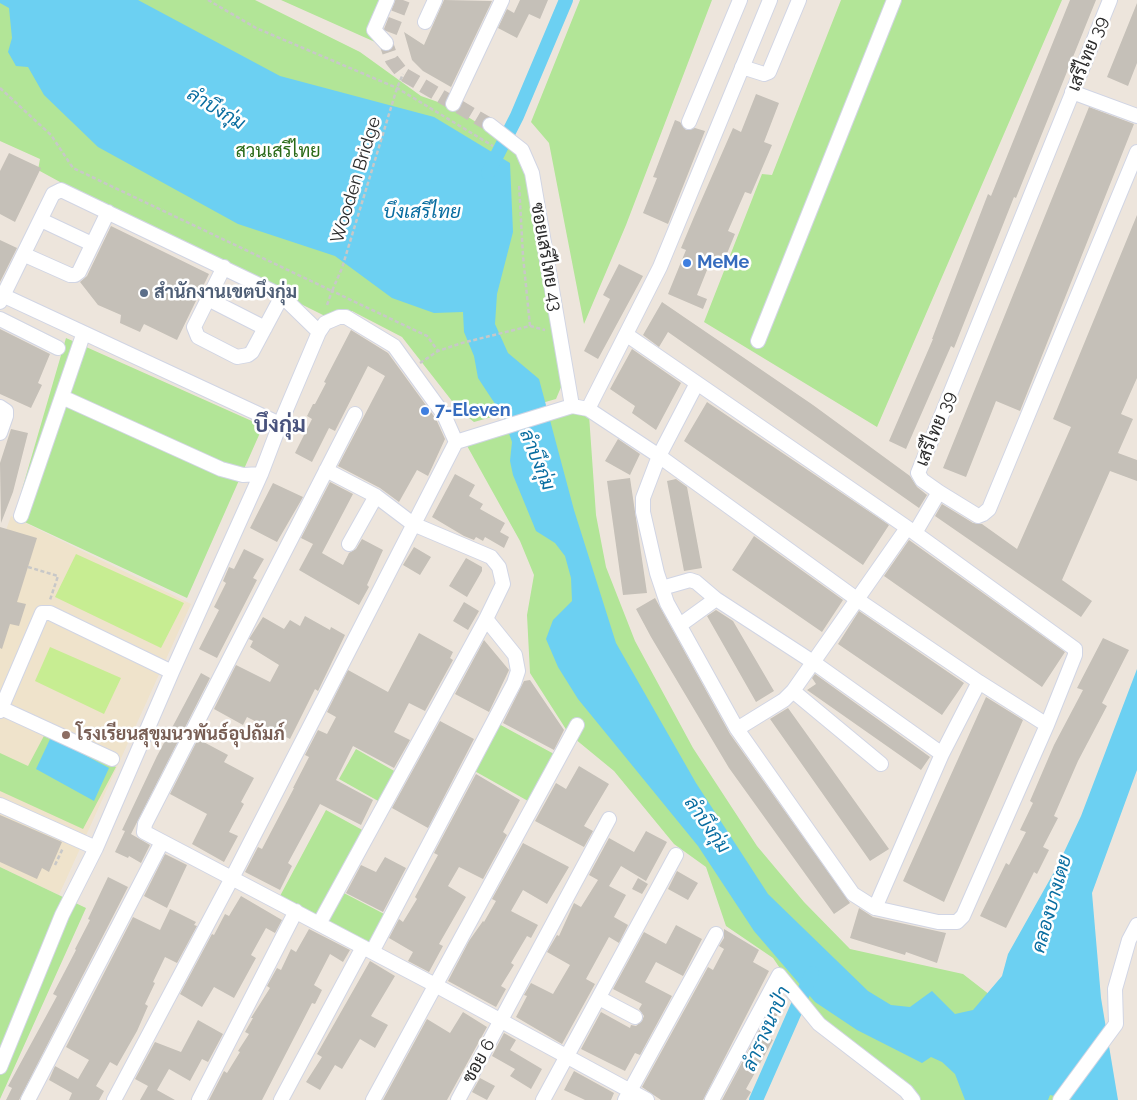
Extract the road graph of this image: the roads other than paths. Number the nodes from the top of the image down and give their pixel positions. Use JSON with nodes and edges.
{"nodes":[{"id":1,"x":387,"y":0,"type":"edge"},
{"id":2,"x":435,"y":0,"type":"edge"},
{"id":3,"x":502,"y":0,"type":"edge"},
{"id":4,"x":740,"y":0,"type":"edge"},
{"id":5,"x":770,"y":0,"type":"edge"},
{"id":6,"x":799,"y":0,"type":"edge"},
{"id":7,"x":894,"y":0,"type":"edge"},
{"id":8,"x":1110,"y":0,"type":"edge"},
{"id":9,"x":425,"y":22,"type":"dead end"},
{"id":10,"x":386,"y":43,"type":"dead end"},
{"id":11,"x":742,"y":67,"type":"junction"},
{"id":12,"x":1072,"y":92,"type":"junction"},
{"id":13,"x":453,"y":104,"type":"dead end"},
{"id":14,"x":1137,"y":116,"type":"edge"},
{"id":15,"x":689,"y":122,"type":"dead end"},
{"id":16,"x":490,"y":125,"type":"tunnel mouth"},
{"id":17,"x":1137,"y":152,"type":"edge"},
{"id":18,"x":108,"y":212,"type":"junction"},
{"id":19,"x":41,"y":220,"type":"junction"},
{"id":20,"x":92,"y":244,"type":"junction"},
{"id":21,"x":25,"y":255,"type":"junction"},
{"id":22,"x":224,"y":267,"type":"junction"},
{"id":23,"x":282,"y":296,"type":"junction"},
{"id":24,"x":1,"y":297,"type":"edge"},
{"id":25,"x":208,"y":299,"type":"junction"},
{"id":26,"x":0,"y":319,"type":"edge"},
{"id":27,"x":265,"y":328,"type":"junction"},
{"id":28,"x":319,"y":332,"type":"junction"},
{"id":29,"x":84,"y":335,"type":"junction"},
{"id":30,"x":627,"y":335,"type":"junction"},
{"id":31,"x":758,"y":341,"type":"dead end"},
{"id":32,"x":58,"y":348,"type":"dead end"},
{"id":33,"x":696,"y":385,"type":"junction"},
{"id":34,"x":62,"y":397,"type":"junction"},
{"id":35,"x":572,"y":406,"type":"junction"},
{"id":36,"x":0,"y":407,"type":"edge"},
{"id":37,"x":588,"y":409,"type":"junction"},
{"id":38,"x":355,"y":414,"type":"dead end"},
{"id":39,"x":280,"y":424,"type":"junction"},
{"id":40,"x":0,"y":433,"type":"edge"},
{"id":41,"x":456,"y":442,"type":"junction"},
{"id":42,"x":659,"y":456,"type":"junction"},
{"id":43,"x":326,"y":470,"type":"junction"},
{"id":44,"x":261,"y":474,"type":"junction"},
{"id":45,"x":939,"y":492,"type":"junction"},
{"id":46,"x":376,"y":496,"type":"junction"},
{"id":47,"x":21,"y":516,"type":"dead end"},
{"id":48,"x":413,"y":524,"type":"junction"},
{"id":49,"x":911,"y":531,"type":"junction"},
{"id":50,"x":349,"y":544,"type":"dead end"},
{"id":51,"x":662,"y":588,"type":"junction"},
{"id":52,"x":716,"y":599,"type":"junction"},
{"id":53,"x":858,"y":600,"type":"junction"},
{"id":54,"x":486,"y":619,"type":"junction"},
{"id":55,"x":680,"y":625,"type":"junction"},
{"id":56,"x":813,"y":662,"type":"junction"},
{"id":57,"x":172,"y":672,"type":"junction"},
{"id":58,"x":979,"y":682,"type":"junction"},
{"id":59,"x":793,"y":691,"type":"junction"},
{"id":60,"x":1,"y":710,"type":"edge"},
{"id":61,"x":576,"y":724,"type":"dead end"},
{"id":62,"x":1047,"y":725,"type":"junction"},
{"id":63,"x":737,"y":729,"type":"junction"},
{"id":64,"x":942,"y":754,"type":"junction"},
{"id":65,"x":112,"y":759,"type":"dead end"},
{"id":66,"x":881,"y":764,"type":"dead end"},
{"id":67,"x":0,"y":805,"type":"edge"},
{"id":68,"x":609,"y":819,"type":"dead end"},
{"id":69,"x":162,"y":842,"type":"junction"},
{"id":70,"x":96,"y":848,"type":"junction"},
{"id":71,"x":676,"y":855,"type":"dead end"},
{"id":72,"x":232,"y":878,"type":"junction"},
{"id":73,"x":875,"y":908,"type":"junction"},
{"id":74,"x":296,"y":912,"type":"junction"},
{"id":75,"x":319,"y":924,"type":"junction"},
{"id":76,"x":1137,"y":925,"type":"edge"},
{"id":77,"x":716,"y":934,"type":"dead end"},
{"id":78,"x":367,"y":949,"type":"junction"},
{"id":79,"x":436,"y":986,"type":"junction"},
{"id":80,"x":599,"y":998,"type":"junction"},
{"id":81,"x":635,"y":1017,"type":"dead end"},
{"id":82,"x":501,"y":1022,"type":"junction"},
{"id":83,"x":566,"y":1058,"type":"junction"},
{"id":84,"x":0,"y":1067,"type":"edge"},
{"id":85,"x":628,"y":1096,"type":"edge"},
{"id":86,"x":28,"y":1100,"type":"edge"},
{"id":87,"x":114,"y":1100,"type":"edge"},
{"id":88,"x":199,"y":1100,"type":"edge"},
{"id":89,"x":281,"y":1100,"type":"edge"},
{"id":90,"x":373,"y":1100,"type":"edge"},
{"id":91,"x":458,"y":1100,"type":"edge"},
{"id":92,"x":543,"y":1100,"type":"edge"},
{"id":93,"x":647,"y":1100,"type":"edge"},
{"id":94,"x":712,"y":1100,"type":"edge"},
{"id":95,"x":913,"y":1100,"type":"edge"},
{"id":96,"x":1060,"y":1100,"type":"edge"}],
"edges":[{"from":1,"to":10,"type":"street"},
{"from":2,"to":9,"type":"street"},
{"from":3,"to":13,"type":"street"},
{"from":4,"to":15,"type":"street"},
{"from":5,"to":11,"type":"street"},
{"from":6,"to":11,"type":"street"},
{"from":7,"to":31,"type":"street"},
{"from":8,"to":12,"type":"street","name":"เสรีไทย 39"},
{"from":11,"to":30,"type":"street"},
{"from":12,"to":14,"type":"street"},
{"from":12,"to":45,"type":"street","name":"เสรีไทย 39"},
{"from":16,"to":35,"type":"street","name":"ซอยเสรีไทย 43"},
{"from":17,"to":45,"type":"street","name":"เสรีไทย 39"},
{"from":18,"to":19,"type":"street"},
{"from":18,"to":20,"type":"street"},
{"from":18,"to":22,"type":"street"},
{"from":19,"to":20,"type":"street"},
{"from":19,"to":21,"type":"street"},
{"from":20,"to":21,"type":"street"},
{"from":21,"to":24,"type":"street"},
{"from":22,"to":23,"type":"street"},
{"from":22,"to":25,"type":"street"},
{"from":23,"to":27,"type":"street"},
{"from":23,"to":28,"type":"street"},
{"from":24,"to":29,"type":"street"},
{"from":25,"to":27,"type":"street"},
{"from":25,"to":27,"type":"street"},
{"from":26,"to":32,"type":"street"},
{"from":28,"to":39,"type":"street"},
{"from":28,"to":41,"type":"street"},
{"from":29,"to":34,"type":"street"},
{"from":29,"to":39,"type":"street"},
{"from":30,"to":33,"type":"street"},
{"from":30,"to":37,"type":"street"},
{"from":33,"to":42,"type":"street"},
{"from":33,"to":49,"type":"street"},
{"from":34,"to":44,"type":"street"},
{"from":34,"to":47,"type":"street"},
{"from":35,"to":37,"type":"street"},
{"from":35,"to":41,"type":"street"},
{"from":36,"to":40,"type":"street"},
{"from":37,"to":42,"type":"street"},
{"from":38,"to":43,"type":"street"},
{"from":39,"to":44,"type":"street"},
{"from":41,"to":48,"type":"street"},
{"from":42,"to":51,"type":"street"},
{"from":42,"to":53,"type":"street"},
{"from":43,"to":46,"type":"street"},
{"from":43,"to":69,"type":"street"},
{"from":44,"to":57,"type":"street"},
{"from":45,"to":49,"type":"street"},
{"from":46,"to":48,"type":"street"},
{"from":46,"to":50,"type":"street"},
{"from":48,"to":54,"type":"street"},
{"from":48,"to":72,"type":"street"},
{"from":49,"to":53,"type":"street"},
{"from":49,"to":62,"type":"street"},
{"from":51,"to":52,"type":"street"},
{"from":51,"to":55,"type":"street"},
{"from":52,"to":55,"type":"street"},
{"from":52,"to":56,"type":"street"},
{"from":53,"to":56,"type":"street"},
{"from":53,"to":58,"type":"street"},
{"from":54,"to":75,"type":"street"},
{"from":54,"to":78,"type":"street"},
{"from":55,"to":63,"type":"street"},
{"from":56,"to":59,"type":"street"},
{"from":56,"to":64,"type":"street"},
{"from":57,"to":60,"type":"street"},
{"from":57,"to":70,"type":"street"},
{"from":58,"to":62,"type":"street"},
{"from":58,"to":64,"type":"street"},
{"from":59,"to":63,"type":"street"},
{"from":59,"to":66,"type":"street"},
{"from":60,"to":65,"type":"street"},
{"from":61,"to":79,"type":"street"},
{"from":62,"to":73,"type":"street"},
{"from":63,"to":73,"type":"street"},
{"from":64,"to":73,"type":"street"},
{"from":67,"to":70,"type":"street"},
{"from":68,"to":82,"type":"street","name":"ซอย 6"},
{"from":69,"to":72,"type":"street"},
{"from":69,"to":86,"type":"street"},
{"from":70,"to":84,"type":"street"},
{"from":71,"to":80,"type":"street"},
{"from":72,"to":74,"type":"street"},
{"from":72,"to":87,"type":"street"},
{"from":74,"to":75,"type":"street"},
{"from":74,"to":88,"type":"street"},
{"from":75,"to":78,"type":"street"},
{"from":76,"to":96,"type":"street"},
{"from":77,"to":85,"type":"street"},
{"from":78,"to":79,"type":"street"},
{"from":78,"to":89,"type":"street"},
{"from":79,"to":82,"type":"street"},
{"from":79,"to":90,"type":"street"},
{"from":80,"to":81,"type":"street"},
{"from":80,"to":83,"type":"street"},
{"from":82,"to":83,"type":"street"},
{"from":82,"to":91,"type":"street","name":"ซอย 6"},
{"from":83,"to":85,"type":"street"},
{"from":83,"to":92,"type":"street"},
{"from":85,"to":93,"type":"street"},
{"from":94,"to":95,"type":"street"}]}
